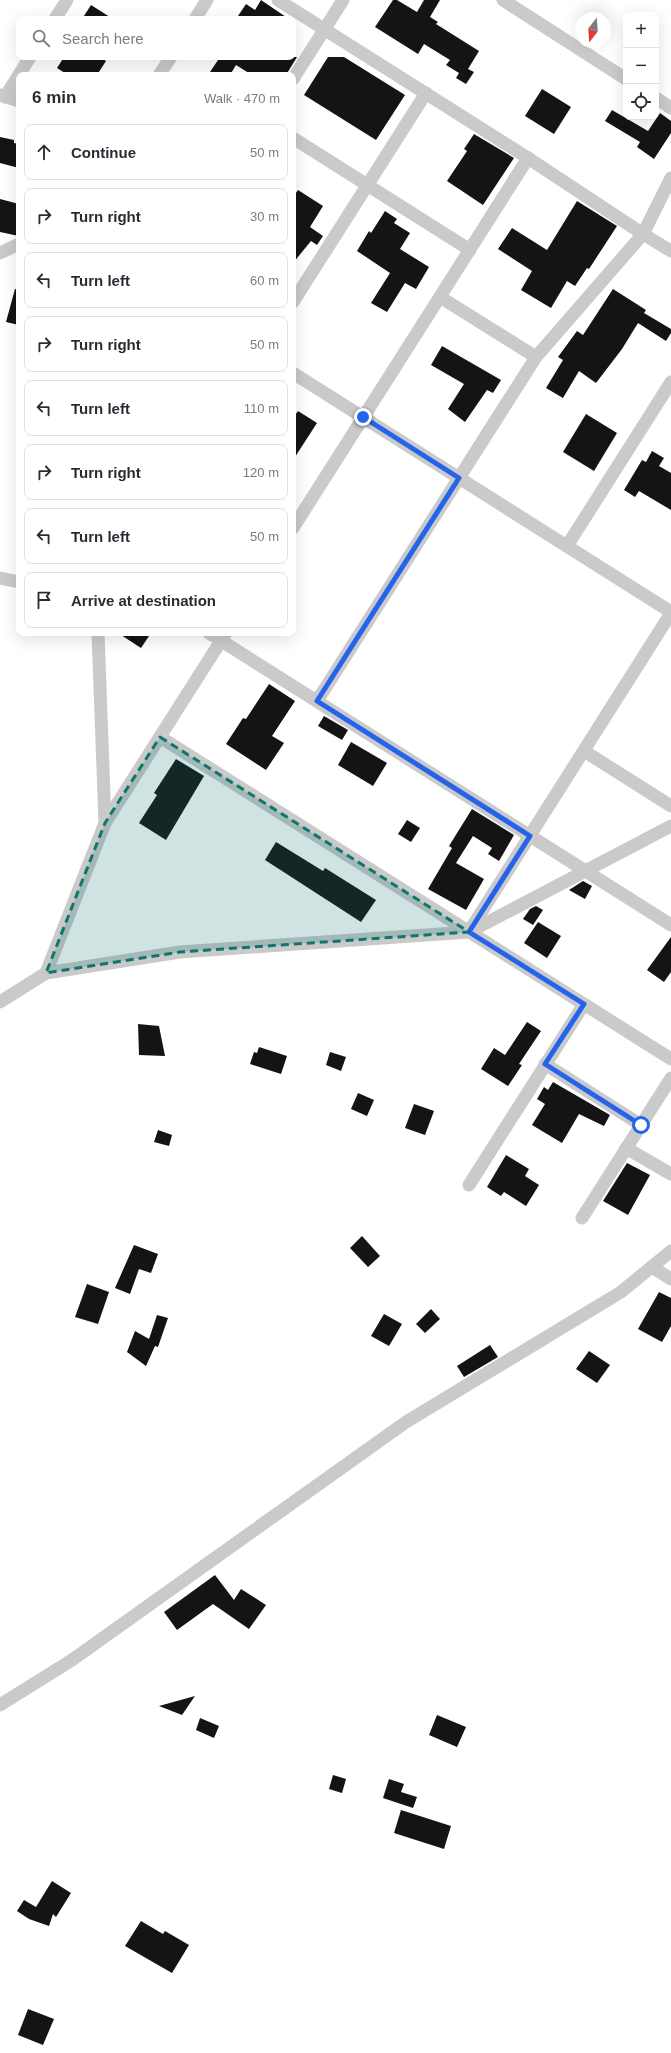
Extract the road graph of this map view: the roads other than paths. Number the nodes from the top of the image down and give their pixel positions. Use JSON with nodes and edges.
{"nodes":[{"id":1,"x":67,"y":0,"type":"edge"},
{"id":2,"x":207,"y":0,"type":"edge"},
{"id":3,"x":278,"y":0,"type":"edge"},
{"id":4,"x":344,"y":0,"type":"edge"},
{"id":5,"x":503,"y":0,"type":"edge"},
{"id":6,"x":56,"y":16,"type":"edge"},
{"id":7,"x":197,"y":16,"type":"edge"},
{"id":8,"x":325,"y":29,"type":"junction"},
{"id":9,"x":28,"y":60,"type":"edge"},
{"id":10,"x":168,"y":60,"type":"edge"},
{"id":11,"x":20,"y":72,"type":"edge"},
{"id":12,"x":161,"y":72,"type":"edge"},
{"id":13,"x":296,"y":74,"type":"edge"},
{"id":14,"x":16,"y":77,"type":"edge"},
{"id":15,"x":623,"y":77,"type":"edge"},
{"id":16,"x":426,"y":93,"type":"junction"},
{"id":17,"x":3,"y":96,"type":"edge"},
{"id":18,"x":16,"y":100,"type":"edge"},
{"id":19,"x":659,"y":100,"type":"edge"},
{"id":20,"x":671,"y":108,"type":"edge"},
{"id":21,"x":296,"y":140,"type":"edge"},
{"id":22,"x":528,"y":158,"type":"junction"},
{"id":23,"x":671,"y":178,"type":"edge"},
{"id":24,"x":367,"y":185,"type":"junction"},
{"id":25,"x":642,"y":234,"type":"junction"},
{"id":26,"x":16,"y":245,"type":"edge"},
{"id":27,"x":470,"y":250,"type":"junction"},
{"id":28,"x":671,"y":251,"type":"edge"},
{"id":29,"x":0,"y":253,"type":"edge"},
{"id":30,"x":296,"y":297,"type":"edge"},
{"id":31,"x":440,"y":297,"type":"junction"},
{"id":32,"x":536,"y":357,"type":"junction"},
{"id":33,"x":296,"y":375,"type":"edge"},
{"id":34,"x":671,"y":382,"type":"edge"},
{"id":35,"x":363,"y":417,"type":"junction"},
{"id":36,"x":459,"y":478,"type":"junction"},
{"id":37,"x":296,"y":523,"type":"edge"},
{"id":38,"x":567,"y":546,"type":"junction"},
{"id":39,"x":0,"y":578,"type":"edge"},
{"id":40,"x":16,"y":581,"type":"edge"},
{"id":41,"x":671,"y":612,"type":"edge"},
{"id":42,"x":98,"y":636,"type":"edge"},
{"id":43,"x":224,"y":637,"type":"edge"},
{"id":44,"x":317,"y":701,"type":"junction"},
{"id":45,"x":160,"y":737,"type":"junction"},
{"id":46,"x":584,"y":750,"type":"junction"},
{"id":47,"x":671,"y":806,"type":"edge"},
{"id":48,"x":105,"y":823,"type":"junction"},
{"id":49,"x":671,"y":826,"type":"edge"},
{"id":50,"x":530,"y":836,"type":"junction"},
{"id":51,"x":585,"y":871,"type":"junction"},
{"id":52,"x":671,"y":925,"type":"edge"},
{"id":53,"x":469,"y":932,"type":"junction"},
{"id":54,"x":46,"y":973,"type":"junction"},
{"id":55,"x":0,"y":1002,"type":"edge"},
{"id":56,"x":584,"y":1004,"type":"junction"},
{"id":57,"x":671,"y":1060,"type":"edge"},
{"id":58,"x":545,"y":1064,"type":"junction"},
{"id":59,"x":671,"y":1078,"type":"edge"},
{"id":60,"x":641,"y":1125,"type":"junction"},
{"id":61,"x":626,"y":1148,"type":"junction"},
{"id":62,"x":671,"y":1174,"type":"edge"},
{"id":63,"x":469,"y":1185,"type":"dead end"},
{"id":64,"x":582,"y":1218,"type":"dead end"},
{"id":65,"x":671,"y":1251,"type":"edge"},
{"id":66,"x":652,"y":1267,"type":"junction"},
{"id":67,"x":671,"y":1280,"type":"edge"},
{"id":68,"x":0,"y":1705,"type":"edge"}],
"edges":[{"from":1,"to":6,"type":"street"},
{"from":2,"to":7,"type":"street"},
{"from":3,"to":8,"type":"street"},
{"from":4,"to":8,"type":"street"},
{"from":5,"to":15,"type":"street"},
{"from":8,"to":13,"type":"street"},
{"from":8,"to":16,"type":"street"},
{"from":9,"to":11,"type":"street"},
{"from":10,"to":12,"type":"street"},
{"from":14,"to":17,"type":"street"},
{"from":16,"to":22,"type":"street"},
{"from":16,"to":24,"type":"street"},
{"from":17,"to":18,"type":"street"},
{"from":19,"to":20,"type":"street"},
{"from":21,"to":24,"type":"street"},
{"from":22,"to":25,"type":"street"},
{"from":22,"to":27,"type":"street"},
{"from":23,"to":25,"type":"street"},
{"from":24,"to":27,"type":"street"},
{"from":24,"to":30,"type":"street"},
{"from":25,"to":28,"type":"street"},
{"from":25,"to":32,"type":"street"},
{"from":26,"to":29,"type":"street"},
{"from":27,"to":31,"type":"street"},
{"from":31,"to":32,"type":"street"},
{"from":31,"to":35,"type":"street"},
{"from":32,"to":36,"type":"street"},
{"from":33,"to":35,"type":"street"},
{"from":34,"to":38,"type":"street"},
{"from":35,"to":36,"type":"street"},
{"from":35,"to":37,"type":"street"},
{"from":36,"to":38,"type":"street"},
{"from":36,"to":44,"type":"street"},
{"from":38,"to":41,"type":"street"},
{"from":39,"to":40,"type":"street"},
{"from":41,"to":46,"type":"street"},
{"from":42,"to":48,"type":"street"},
{"from":43,"to":44,"type":"street"},
{"from":43,"to":45,"type":"street"},
{"from":44,"to":50,"type":"street"},
{"from":45,"to":48,"type":"street"},
{"from":45,"to":53,"type":"street"},
{"from":46,"to":47,"type":"street"},
{"from":46,"to":50,"type":"street"},
{"from":48,"to":54,"type":"street"},
{"from":49,"to":51,"type":"street"},
{"from":50,"to":51,"type":"street"},
{"from":50,"to":53,"type":"street"},
{"from":51,"to":52,"type":"street"},
{"from":51,"to":53,"type":"street"},
{"from":53,"to":54,"type":"street"},
{"from":53,"to":56,"type":"street"},
{"from":54,"to":55,"type":"street"},
{"from":56,"to":57,"type":"street"},
{"from":56,"to":58,"type":"street"},
{"from":58,"to":60,"type":"street"},
{"from":58,"to":63,"type":"street"},
{"from":59,"to":60,"type":"street"},
{"from":60,"to":61,"type":"street"},
{"from":61,"to":62,"type":"street"},
{"from":61,"to":64,"type":"street"},
{"from":65,"to":66,"type":"street"},
{"from":66,"to":67,"type":"street"},
{"from":66,"to":68,"type":"street"}]}
